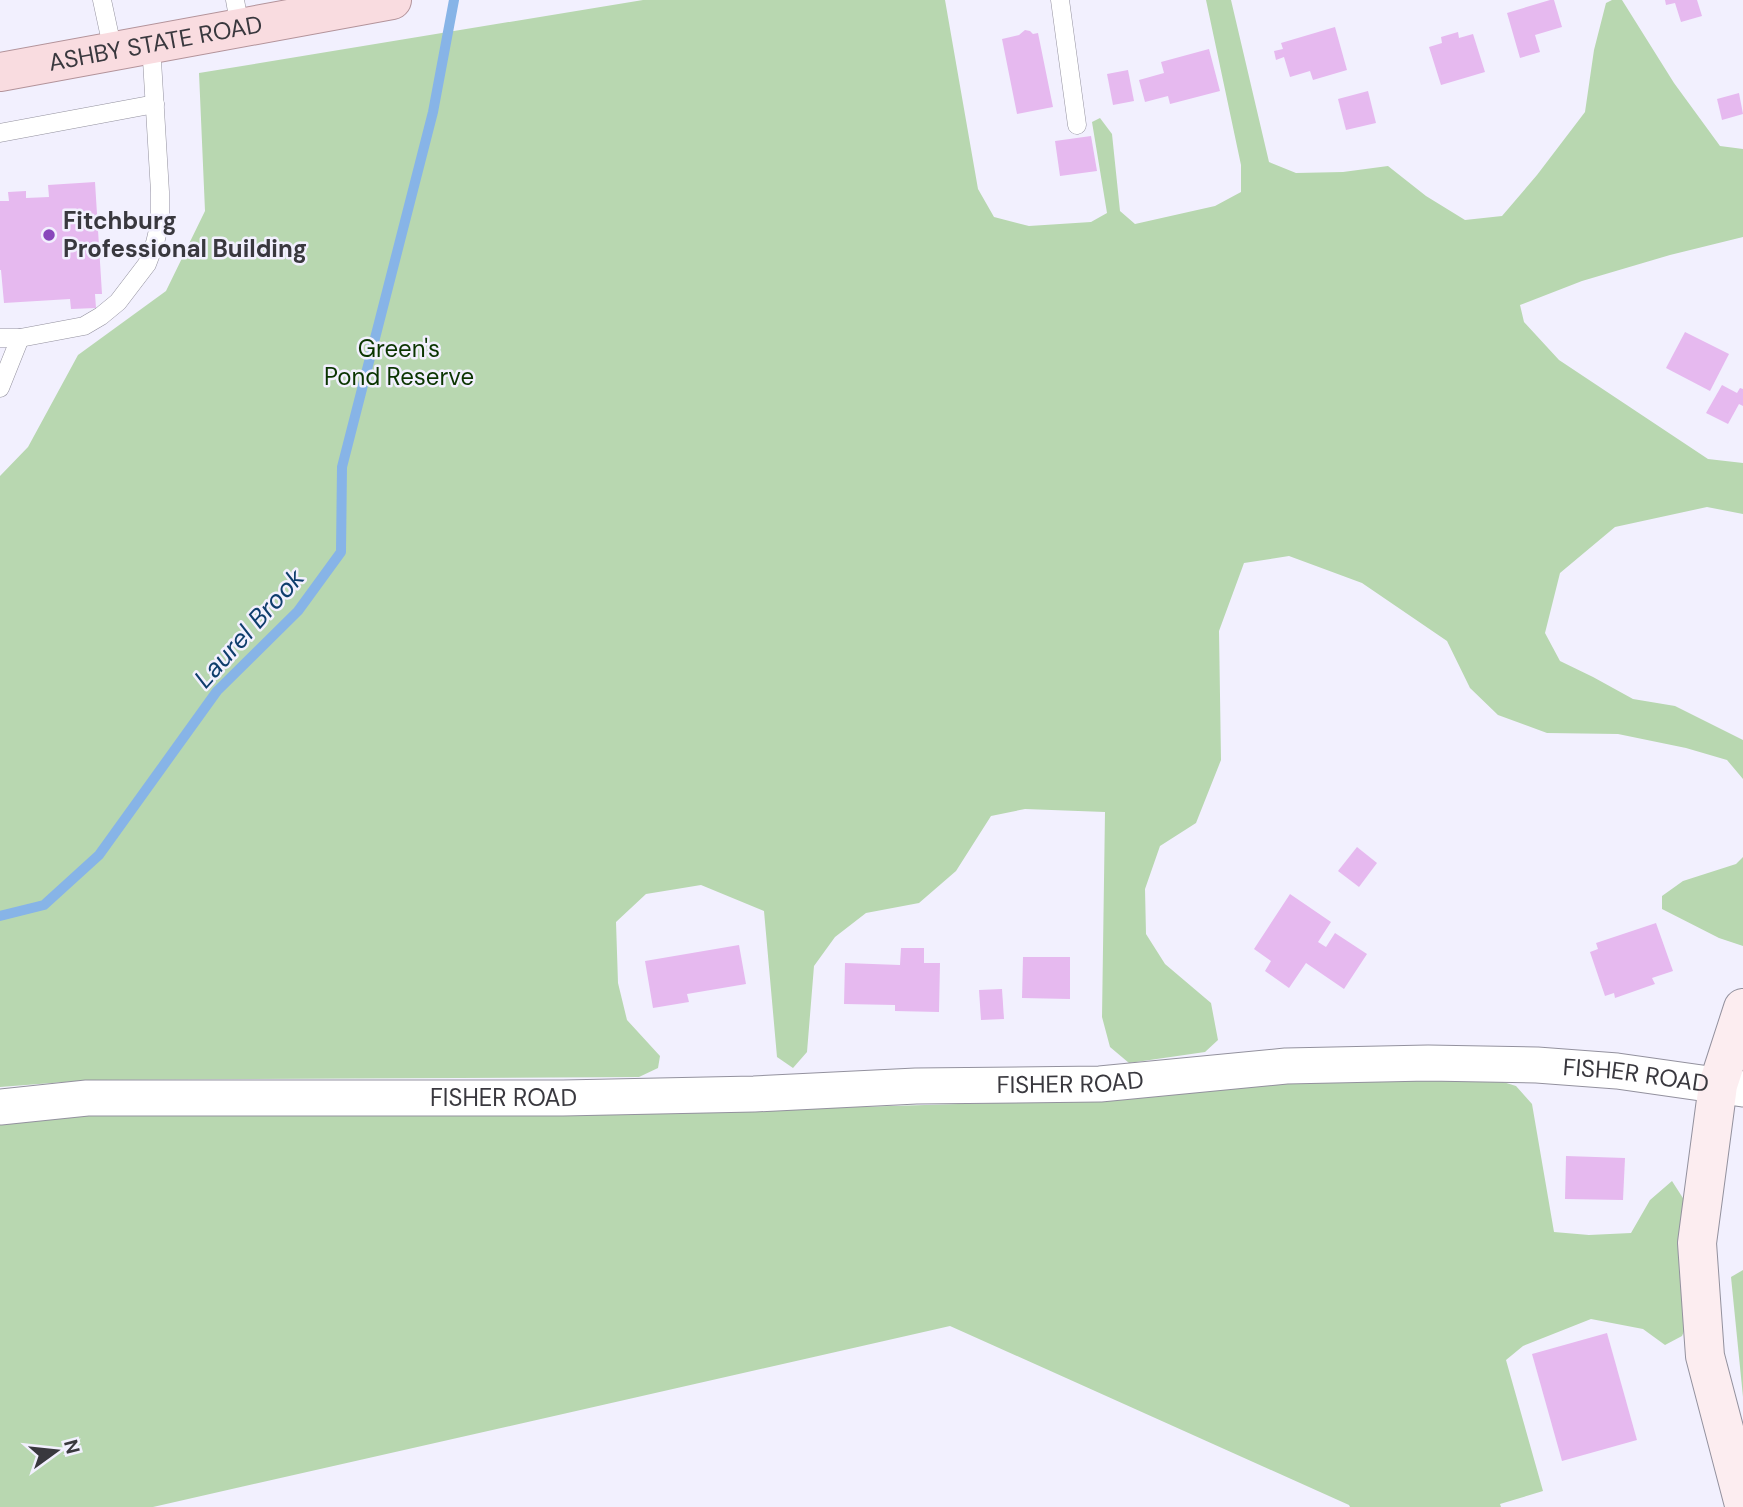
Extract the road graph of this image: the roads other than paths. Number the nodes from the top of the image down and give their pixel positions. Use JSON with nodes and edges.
{"nodes":[{"id":1,"x":102,"y":0,"type":"edge"},
{"id":2,"x":392,"y":0,"type":"edge"},
{"id":3,"x":1060,"y":0,"type":"edge"},
{"id":4,"x":237,"y":14,"type":"edge"},
{"id":5,"x":151,"y":44,"type":"junction"},
{"id":6,"x":113,"y":51,"type":"junction"},
{"id":7,"x":0,"y":72,"type":"edge"},
{"id":8,"x":155,"y":104,"type":"junction"},
{"id":9,"x":1077,"y":125,"type":"dead end"},
{"id":10,"x":0,"y":133,"type":"edge"},
{"id":11,"x":0,"y":338,"type":"edge"},
{"id":12,"x":20,"y":338,"type":"junction"},
{"id":13,"x":0,"y":388,"type":"edge"},
{"id":14,"x":1743,"y":1008,"type":"edge"},
{"id":15,"x":1731,"y":1087,"type":"edge"},
{"id":16,"x":0,"y":1107,"type":"edge"},
{"id":17,"x":1743,"y":1501,"type":"edge"}],
"edges":[{"from":1,"to":6,"type":"lane"},
{"from":2,"to":4,"type":"main road","name":"ASHBY STATE ROAD"},
{"from":3,"to":9,"type":"lane"},
{"from":4,"to":5,"type":"main road","name":"ASHBY STATE ROAD"},
{"from":5,"to":6,"type":"main road","name":"ASHBY STATE ROAD"},
{"from":5,"to":8,"type":"lane"},
{"from":6,"to":7,"type":"main road","name":"ASHBY STATE ROAD"},
{"from":8,"to":10,"type":"lane"},
{"from":8,"to":12,"type":"lane"},
{"from":11,"to":12,"type":"lane"},
{"from":12,"to":13,"type":"lane"},
{"from":14,"to":15,"type":"street"},
{"from":15,"to":16,"type":"street","name":"FISHER ROAD"},
{"from":15,"to":17,"type":"street","name":"FISHER ROAD"}]}
